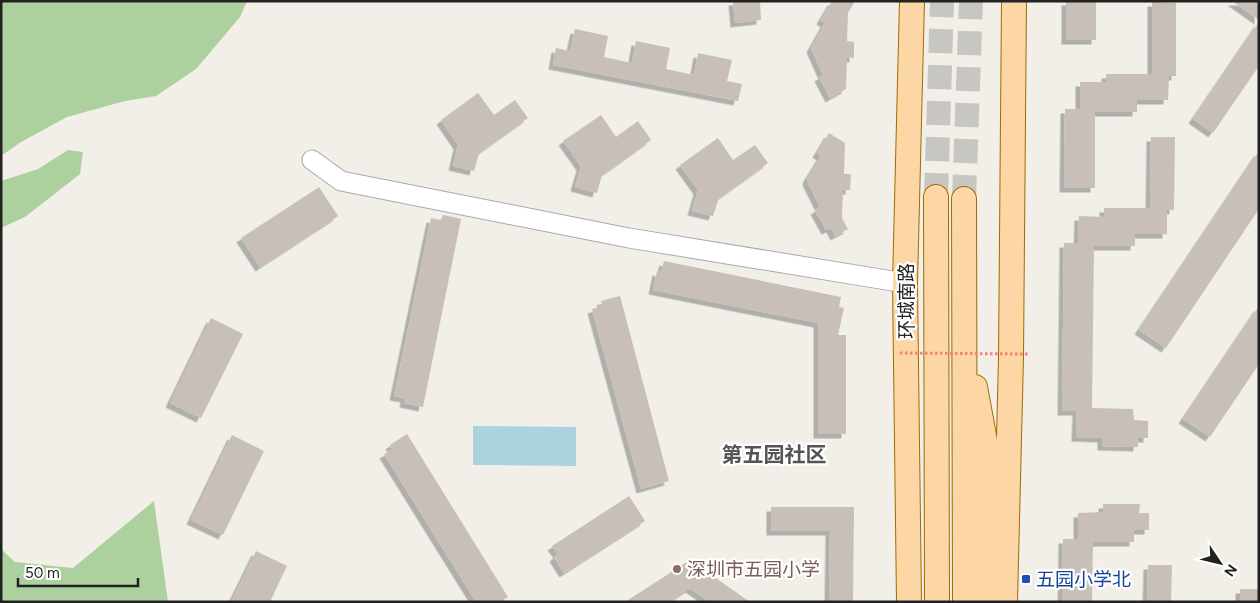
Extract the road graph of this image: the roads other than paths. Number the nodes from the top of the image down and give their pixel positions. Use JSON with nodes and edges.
{"nodes":[{"id":1,"x":912,"y":1,"type":"edge"},
{"id":2,"x":1014,"y":1,"type":"edge"},
{"id":3,"x":312,"y":160,"type":"dead end"},
{"id":4,"x":936,"y":197,"type":"tunnel mouth"},
{"id":5,"x":964,"y":198,"type":"tunnel mouth"},
{"id":6,"x":905,"y":283,"type":"junction"},
{"id":7,"x":963,"y":316,"type":"junction"},
{"id":8,"x":937,"y":394,"type":"junction"},
{"id":9,"x":909,"y":602,"type":"edge"},
{"id":10,"x":920,"y":602,"type":"edge"},
{"id":11,"x":937,"y":602,"type":"edge"},
{"id":12,"x":965,"y":602,"type":"edge"},
{"id":13,"x":984,"y":602,"type":"edge"},
{"id":14,"x":1005,"y":602,"type":"edge"}],
"edges":[{"from":1,"to":6,"type":"main road","name":"环城南路"},
{"from":2,"to":14,"type":"main road"},
{"from":3,"to":6,"type":"street"},
{"from":4,"to":8,"type":"main road","name":"环城南路"},
{"from":5,"to":7,"type":"main road"},
{"from":6,"to":9,"type":"main road","name":"环城南路"},
{"from":7,"to":12,"type":"main road"},
{"from":7,"to":13,"type":"main road"},
{"from":8,"to":10,"type":"main road"},
{"from":8,"to":11,"type":"main road","name":"环城南路"}]}
